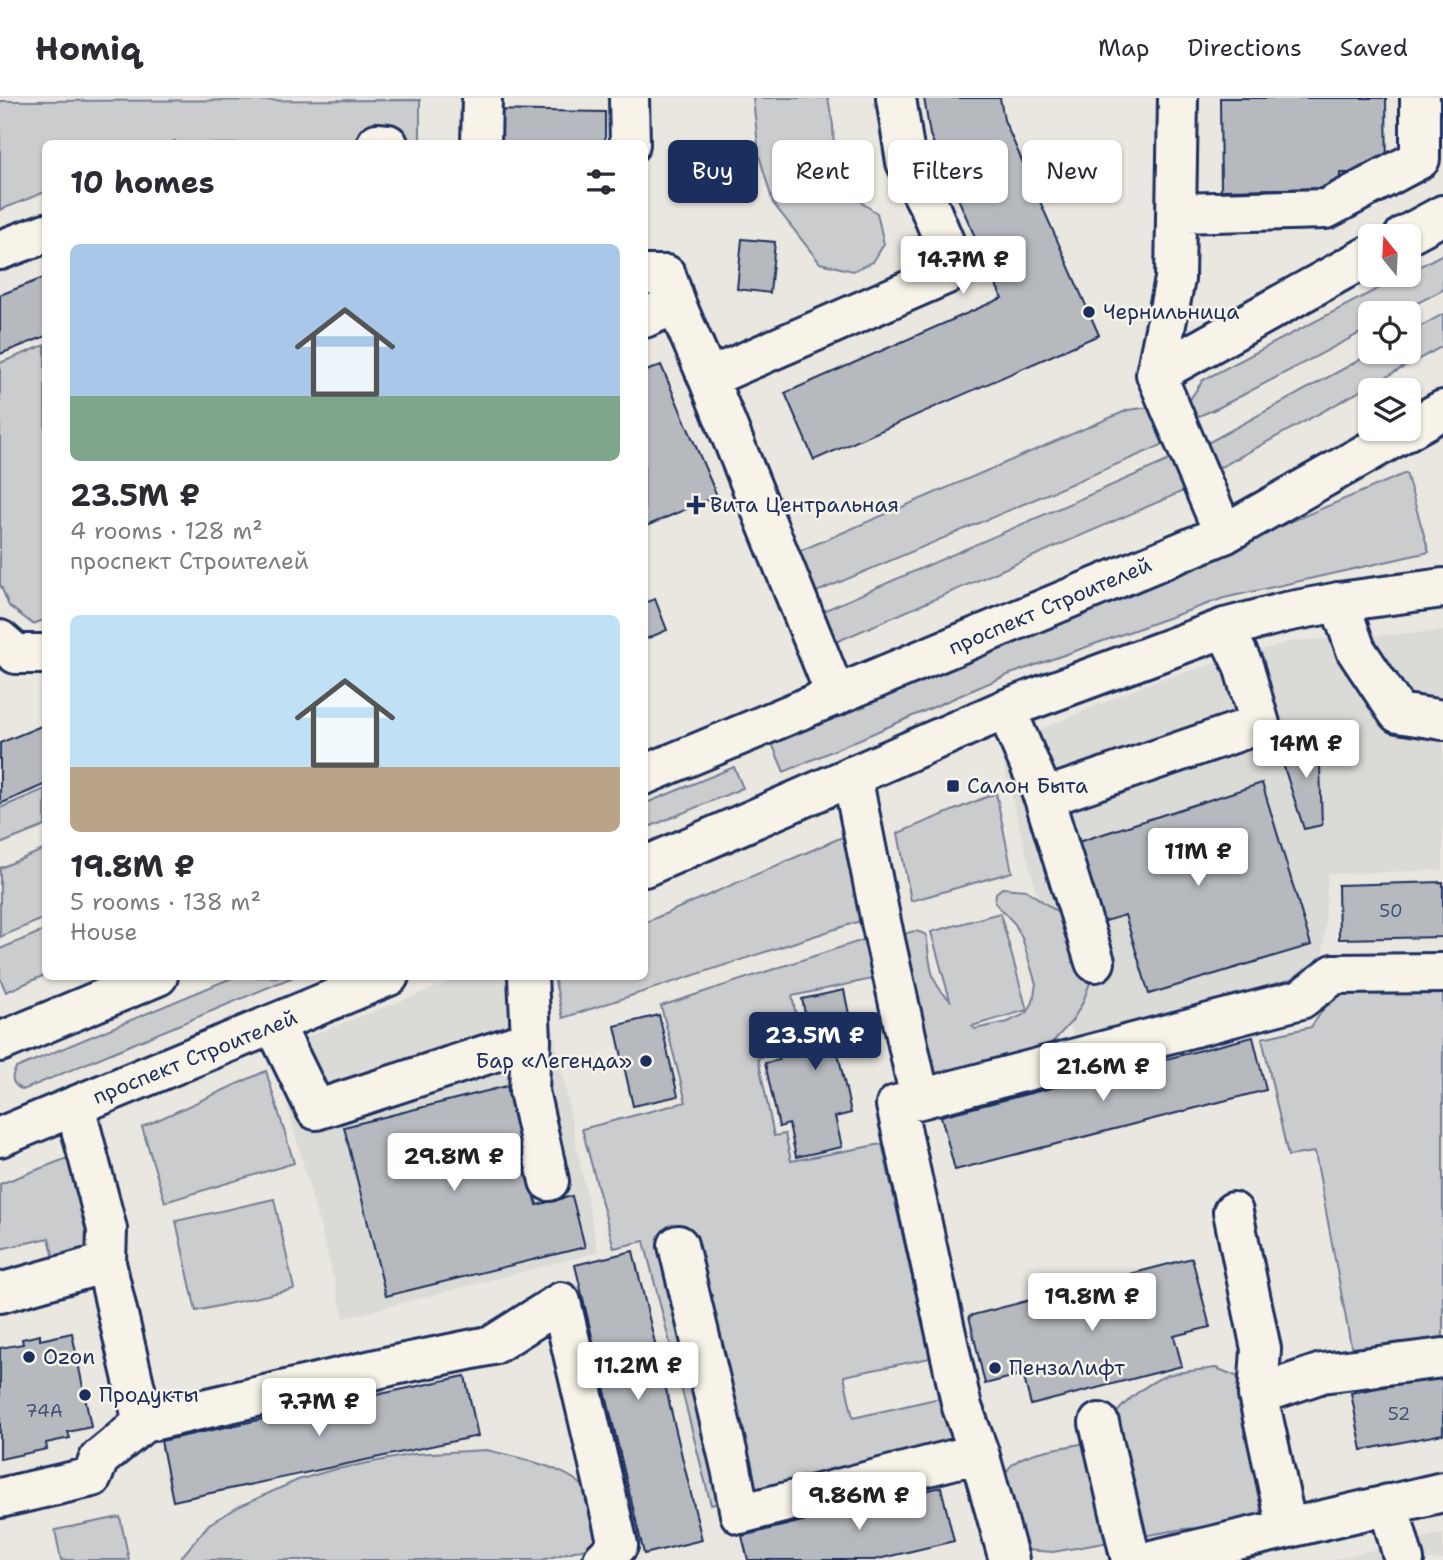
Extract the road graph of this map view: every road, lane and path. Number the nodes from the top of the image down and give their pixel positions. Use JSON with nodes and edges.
{"nodes":[{"id":1,"x":482,"y":98,"type":"edge"},
{"id":2,"x":629,"y":98,"type":"edge"},
{"id":3,"x":896,"y":98,"type":"edge"},
{"id":4,"x":1178,"y":98,"type":"edge"},
{"id":5,"x":1420,"y":98,"type":"edge"},
{"id":6,"x":481,"y":140,"type":"edge"},
{"id":7,"x":630,"y":140,"type":"edge"},
{"id":8,"x":1177,"y":213,"type":"junction"},
{"id":9,"x":1443,"y":215,"type":"edge"},
{"id":10,"x":1421,"y":227,"type":"edge"},
{"id":11,"x":42,"y":234,"type":"edge"},
{"id":12,"x":0,"y":250,"type":"edge"},
{"id":13,"x":1358,"y":262,"type":"edge"},
{"id":14,"x":648,"y":275,"type":"edge"},
{"id":15,"x":660,"y":311,"type":"edge"},
{"id":16,"x":1156,"y":374,"type":"junction"},
{"id":17,"x":708,"y":378,"type":"junction"},
{"id":18,"x":1443,"y":410,"type":"edge"},
{"id":19,"x":1224,"y":534,"type":"junction"},
{"id":20,"x":1443,"y":588,"type":"edge"},
{"id":21,"x":1339,"y":602,"type":"junction"},
{"id":22,"x":1225,"y":628,"type":"junction"},
{"id":23,"x":0,"y":640,"type":"edge"},
{"id":24,"x":42,"y":654,"type":"edge"},
{"id":25,"x":836,"y":695,"type":"junction"},
{"id":26,"x":1006,"y":709,"type":"junction"},
{"id":27,"x":1443,"y":720,"type":"edge"},
{"id":28,"x":648,"y":773,"type":"edge"},
{"id":29,"x":852,"y":776,"type":"junction"},
{"id":30,"x":1044,"y":798,"type":"junction"},
{"id":31,"x":648,"y":865,"type":"edge"},
{"id":32,"x":1095,"y":962,"type":"dead end"},
{"id":33,"x":1443,"y":973,"type":"edge"},
{"id":34,"x":148,"y":980,"type":"edge"},
{"id":35,"x":379,"y":980,"type":"edge"},
{"id":36,"x":528,"y":980,"type":"edge"},
{"id":37,"x":274,"y":1024,"type":"junction"},
{"id":38,"x":531,"y":1040,"type":"junction"},
{"id":39,"x":0,"y":1042,"type":"edge"},
{"id":40,"x":920,"y":1099,"type":"junction"},
{"id":41,"x":75,"y":1106,"type":"junction"},
{"id":42,"x":0,"y":1136,"type":"edge"},
{"id":43,"x":549,"y":1181,"type":"dead end"},
{"id":44,"x":1233,"y":1212,"type":"dead end"},
{"id":45,"x":678,"y":1245,"type":"dead end"},
{"id":46,"x":106,"y":1263,"type":"junction"},
{"id":47,"x":0,"y":1293,"type":"edge"},
{"id":48,"x":1443,"y":1357,"type":"edge"},
{"id":49,"x":1258,"y":1395,"type":"junction"},
{"id":50,"x":143,"y":1423,"type":"junction"},
{"id":51,"x":1099,"y":1423,"type":"dead end"},
{"id":52,"x":979,"y":1453,"type":"junction"},
{"id":53,"x":1443,"y":1492,"type":"edge"},
{"id":54,"x":0,"y":1498,"type":"edge"},
{"id":55,"x":1388,"y":1504,"type":"junction"},
{"id":56,"x":1287,"y":1528,"type":"junction"},
{"id":57,"x":603,"y":1560,"type":"edge"},
{"id":58,"x":1009,"y":1560,"type":"edge"},
{"id":59,"x":1131,"y":1560,"type":"edge"},
{"id":60,"x":1152,"y":1560,"type":"edge"},
{"id":61,"x":1404,"y":1560,"type":"edge"}],
"edges":[{"from":1,"to":6,"type":"main road"},
{"from":2,"to":7,"type":"main road"},
{"from":3,"to":17,"type":"main road"},
{"from":4,"to":8,"type":"main road"},
{"from":5,"to":8,"type":"main road"},
{"from":8,"to":16,"type":"main road"},
{"from":9,"to":10,"type":"main road"},
{"from":11,"to":12,"type":"main road"},
{"from":13,"to":16,"type":"main road"},
{"from":14,"to":15,"type":"main road"},
{"from":15,"to":17,"type":"main road"},
{"from":16,"to":19,"type":"main road"},
{"from":17,"to":25,"type":"main road"},
{"from":18,"to":19,"type":"main road","name":"проспект Строителей"},
{"from":19,"to":25,"type":"main road","name":"проспект Строителей"},
{"from":20,"to":21,"type":"main road"},
{"from":21,"to":22,"type":"main road"},
{"from":21,"to":27,"type":"main road"},
{"from":22,"to":26,"type":"main road"},
{"from":22,"to":30,"type":"main road"},
{"from":23,"to":24,"type":"main road"},
{"from":25,"to":28,"type":"main road","name":"проспект Строителей"},
{"from":26,"to":29,"type":"main road"},
{"from":26,"to":30,"type":"main road"},
{"from":29,"to":31,"type":"main road"},
{"from":29,"to":40,"type":"main road"},
{"from":30,"to":32,"type":"main road"},
{"from":33,"to":40,"type":"main road"},
{"from":34,"to":39,"type":"main road"},
{"from":35,"to":37,"type":"main road","name":"проспект Строителей"},
{"from":36,"to":38,"type":"main road"},
{"from":37,"to":38,"type":"main road"},
{"from":37,"to":41,"type":"main road","name":"проспект Строителей"},
{"from":38,"to":43,"type":"main road"},
{"from":40,"to":52,"type":"main road"},
{"from":41,"to":42,"type":"main road","name":"проспект Строителей"},
{"from":41,"to":46,"type":"main road"},
{"from":44,"to":49,"type":"main road"},
{"from":45,"to":52,"type":"main road"},
{"from":46,"to":47,"type":"main road"},
{"from":46,"to":50,"type":"main road"},
{"from":48,"to":49,"type":"main road"},
{"from":49,"to":56,"type":"main road"},
{"from":50,"to":54,"type":"main road"},
{"from":50,"to":57,"type":"main road"},
{"from":51,"to":59,"type":"main road"},
{"from":52,"to":58,"type":"main road"},
{"from":53,"to":55,"type":"main road"},
{"from":55,"to":56,"type":"main road"},
{"from":55,"to":61,"type":"main road"},
{"from":56,"to":60,"type":"main road"}]}
